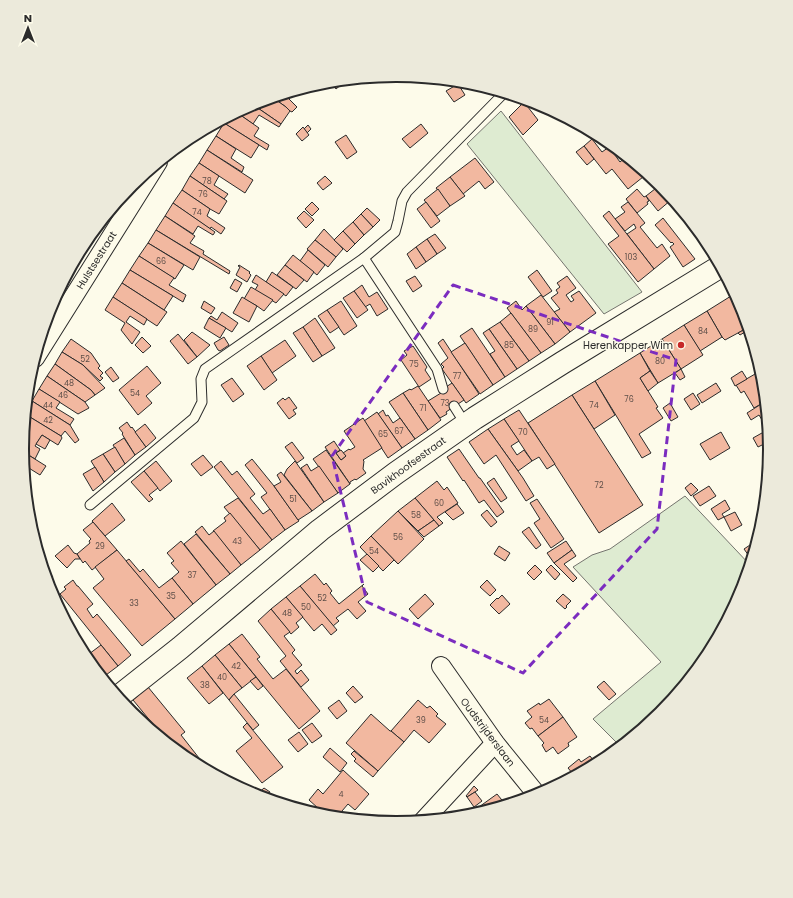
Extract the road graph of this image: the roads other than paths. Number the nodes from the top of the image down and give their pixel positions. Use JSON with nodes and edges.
{"nodes":[{"id":1,"x":501,"y":97,"type":"edge"},
{"id":2,"x":147,"y":180,"type":"edge"},
{"id":3,"x":364,"y":258,"type":"junction"},
{"id":4,"x":717,"y":269,"type":"edge"},
{"id":5,"x":46,"y":340,"type":"edge"},
{"id":6,"x":443,"y":389,"type":"dead end"},
{"id":7,"x":454,"y":406,"type":"dead end"},
{"id":8,"x":466,"y":425,"type":"junction"},
{"id":9,"x":90,"y":505,"type":"dead end"},
{"id":10,"x":441,"y":666,"type":"dead end"},
{"id":11,"x":122,"y":694,"type":"edge"},
{"id":12,"x":495,"y":743,"type":"junction"},
{"id":13,"x":533,"y":790,"type":"edge"},
{"id":14,"x":429,"y":815,"type":"edge"}],
"edges":[{"from":1,"to":3,"type":"lane"},
{"from":2,"to":5,"type":"street","name":"Hulstsestraat"},
{"from":3,"to":6,"type":"lane"},
{"from":3,"to":9,"type":"lane"},
{"from":4,"to":8,"type":"street","name":"Bavikhoofsestraat"},
{"from":7,"to":8,"type":"lane"},
{"from":8,"to":11,"type":"street","name":"Bavikhoofsestraat"},
{"from":10,"to":12,"type":"street","name":"Oudstrijderslaan"},
{"from":12,"to":13,"type":"street","name":"Oudstrijderslaan"},
{"from":12,"to":14,"type":"street"}]}
